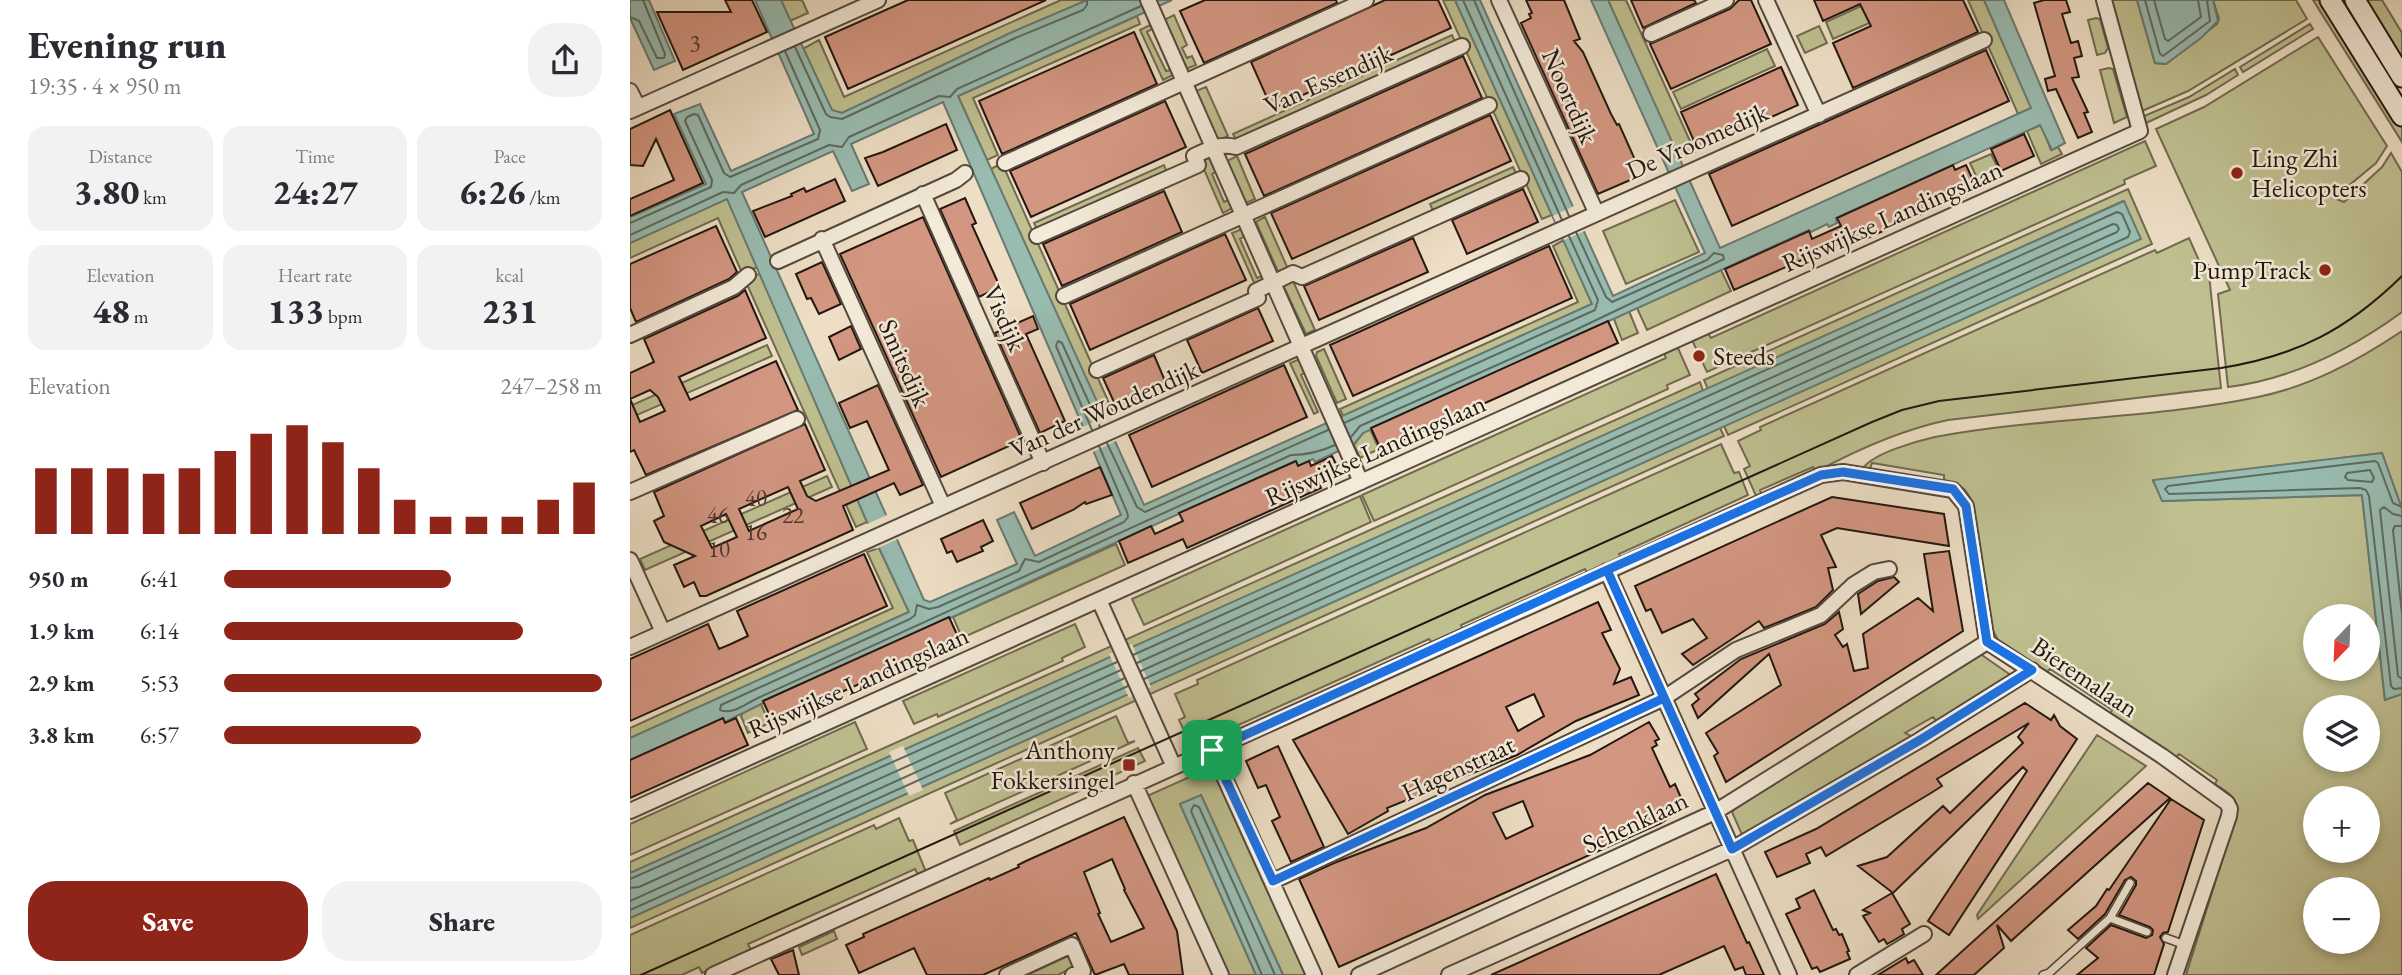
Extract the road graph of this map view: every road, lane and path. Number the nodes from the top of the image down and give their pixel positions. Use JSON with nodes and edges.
{"nodes":[{"id":1,"x":878,"y":0,"type":"edge"},
{"id":2,"x":1148,"y":0,"type":"edge"},
{"id":3,"x":1366,"y":0,"type":"edge"},
{"id":4,"x":1499,"y":0,"type":"edge"},
{"id":5,"x":1726,"y":0,"type":"edge"},
{"id":6,"x":1766,"y":0,"type":"edge"},
{"id":7,"x":2104,"y":0,"type":"edge"},
{"id":8,"x":2330,"y":0,"type":"edge"},
{"id":9,"x":2355,"y":0,"type":"edge"},
{"id":10,"x":1651,"y":34,"type":"dead end"},
{"id":11,"x":1984,"y":40,"type":"dead end"},
{"id":12,"x":1462,"y":46,"type":"dead end"},
{"id":13,"x":2402,"y":77,"type":"edge"},
{"id":14,"x":1184,"y":83,"type":"junction"},
{"id":15,"x":630,"y":91,"type":"edge"},
{"id":16,"x":1489,"y":105,"type":"dead end"},
{"id":17,"x":634,"y":109,"type":"edge"},
{"id":18,"x":1818,"y":115,"type":"junction"},
{"id":19,"x":2402,"y":116,"type":"edge"},
{"id":20,"x":1212,"y":147,"type":"junction"},
{"id":21,"x":1005,"y":163,"type":"dead end"},
{"id":22,"x":965,"y":173,"type":"dead end"},
{"id":23,"x":1521,"y":179,"type":"dead end"},
{"id":24,"x":923,"y":194,"type":"junction"},
{"id":25,"x":1242,"y":215,"type":"junction"},
{"id":26,"x":1589,"y":215,"type":"junction"},
{"id":27,"x":1037,"y":236,"type":"dead end"},
{"id":28,"x":822,"y":239,"type":"junction"},
{"id":29,"x":778,"y":261,"type":"dead end"},
{"id":30,"x":748,"y":275,"type":"dead end"},
{"id":31,"x":1273,"y":283,"type":"junction"},
{"id":32,"x":1064,"y":296,"type":"dead end"},
{"id":33,"x":630,"y":335,"type":"edge"},
{"id":34,"x":1301,"y":347,"type":"junction"},
{"id":35,"x":1097,"y":370,"type":"dead end"},
{"id":36,"x":797,"y":419,"type":"dead end"},
{"id":37,"x":1043,"y":463,"type":"junction"},
{"id":38,"x":1361,"y":482,"type":"junction"},
{"id":39,"x":630,"y":492,"type":"edge"},
{"id":40,"x":943,"y":506,"type":"junction"},
{"id":41,"x":630,"y":560,"type":"edge"},
{"id":42,"x":1888,"y":569,"type":"dead end"},
{"id":43,"x":1607,"y":570,"type":"junction"},
{"id":44,"x":1099,"y":600,"type":"junction"},
{"id":45,"x":663,"y":632,"type":"junction"},
{"id":46,"x":1987,"y":642,"type":"junction"},
{"id":47,"x":630,"y":647,"type":"edge"},
{"id":48,"x":2032,"y":670,"type":"junction"},
{"id":49,"x":1664,"y":698,"type":"junction"},
{"id":50,"x":1212,"y":750,"type":"junction"},
{"id":51,"x":1174,"y":767,"type":"junction"},
{"id":52,"x":1134,"y":783,"type":"junction"},
{"id":53,"x":630,"y":811,"type":"edge"},
{"id":54,"x":1715,"y":812,"type":"junction"},
{"id":55,"x":1732,"y":849,"type":"junction"},
{"id":56,"x":1273,"y":881,"type":"junction"},
{"id":57,"x":2130,"y":883,"type":"dead end"},
{"id":58,"x":2110,"y":918,"type":"junction"},
{"id":59,"x":2147,"y":932,"type":"dead end"},
{"id":60,"x":1924,"y":934,"type":"dead end"},
{"id":61,"x":2166,"y":938,"type":"dead end"},
{"id":62,"x":2185,"y":945,"type":"junction"},
{"id":63,"x":732,"y":971,"type":"edge"},
{"id":64,"x":713,"y":975,"type":"edge"},
{"id":65,"x":1007,"y":975,"type":"edge"},
{"id":66,"x":1073,"y":975,"type":"edge"},
{"id":67,"x":1221,"y":975,"type":"edge"},
{"id":68,"x":1314,"y":975,"type":"edge"},
{"id":69,"x":1359,"y":975,"type":"edge"},
{"id":70,"x":1450,"y":975,"type":"edge"},
{"id":71,"x":1789,"y":975,"type":"edge"},
{"id":72,"x":1857,"y":975,"type":"edge"},
{"id":73,"x":2043,"y":975,"type":"edge"},
{"id":74,"x":2175,"y":975,"type":"edge"}],
"edges":[{"from":1,"to":17,"type":"street"},
{"from":2,"to":14,"type":"street"},
{"from":3,"to":14,"type":"street"},
{"from":4,"to":26,"type":"street","name":"Noortdijk"},
{"from":5,"to":10,"type":"street"},
{"from":6,"to":18,"type":"street"},
{"from":7,"to":38,"type":"street","name":"Rijswijkse Landingslaan"},
{"from":8,"to":19,"type":"main road"},
{"from":9,"to":13,"type":"main road"},
{"from":11,"to":18,"type":"street","name":"De Vroomedijk"},
{"from":12,"to":20,"type":"street","name":"Van Essendijk"},
{"from":14,"to":20,"type":"street"},
{"from":14,"to":21,"type":"street"},
{"from":15,"to":17,"type":"street"},
{"from":16,"to":25,"type":"street"},
{"from":18,"to":26,"type":"street","name":"De Vroomedijk"},
{"from":20,"to":25,"type":"street"},
{"from":20,"to":27,"type":"street"},
{"from":22,"to":24,"type":"street"},
{"from":23,"to":31,"type":"street"},
{"from":24,"to":28,"type":"street"},
{"from":24,"to":37,"type":"street","name":"Visdijk"},
{"from":25,"to":31,"type":"street"},
{"from":25,"to":32,"type":"street"},
{"from":26,"to":34,"type":"street","name":"Van der Woudendijk"},
{"from":28,"to":29,"type":"street"},
{"from":28,"to":40,"type":"street","name":"Smitsdijk"},
{"from":30,"to":33,"type":"street"},
{"from":31,"to":34,"type":"street"},
{"from":31,"to":35,"type":"street"},
{"from":34,"to":37,"type":"street","name":"Van der Woudendijk"},
{"from":34,"to":38,"type":"street"},
{"from":36,"to":39,"type":"street"},
{"from":37,"to":40,"type":"street","name":"Van der Woudendijk"},
{"from":38,"to":44,"type":"street","name":"Rijswijkse Landingslaan"},
{"from":40,"to":45,"type":"street","name":"Van der Woudendijk"},
{"from":41,"to":45,"type":"street"},
{"from":42,"to":49,"type":"street","name":"Hagenstraat"},
{"from":43,"to":46,"type":"street"},
{"from":43,"to":49,"type":"street"},
{"from":43,"to":50,"type":"street"},
{"from":44,"to":51,"type":"street"},
{"from":44,"to":53,"type":"street","name":"Rijswijkse Landingslaan"},
{"from":45,"to":47,"type":"street","name":"Van der Woudendijk"},
{"from":46,"to":48,"type":"street","name":"Bieremalaan"},
{"from":46,"to":54,"type":"street","name":"Schenklaan"},
{"from":48,"to":55,"type":"street"},
{"from":48,"to":62,"type":"street","name":"Bieremalaan"},
{"from":49,"to":54,"type":"street"},
{"from":49,"to":56,"type":"street","name":"Hagenstraat"},
{"from":50,"to":51,"type":"street"},
{"from":50,"to":56,"type":"street"},
{"from":51,"to":52,"type":"street"},
{"from":52,"to":63,"type":"street"},
{"from":52,"to":67,"type":"street"},
{"from":54,"to":55,"type":"street"},
{"from":54,"to":69,"type":"street","name":"Schenklaan"},
{"from":55,"to":70,"type":"street"},
{"from":55,"to":71,"type":"street"},
{"from":56,"to":68,"type":"street"},
{"from":57,"to":58,"type":"lane"},
{"from":58,"to":59,"type":"lane"},
{"from":58,"to":73,"type":"lane"},
{"from":60,"to":72,"type":"street"},
{"from":61,"to":62,"type":"lane"},
{"from":62,"to":74,"type":"street","name":"Bieremalaan"},
{"from":63,"to":64,"type":"street"},
{"from":65,"to":66,"type":"street"}]}
